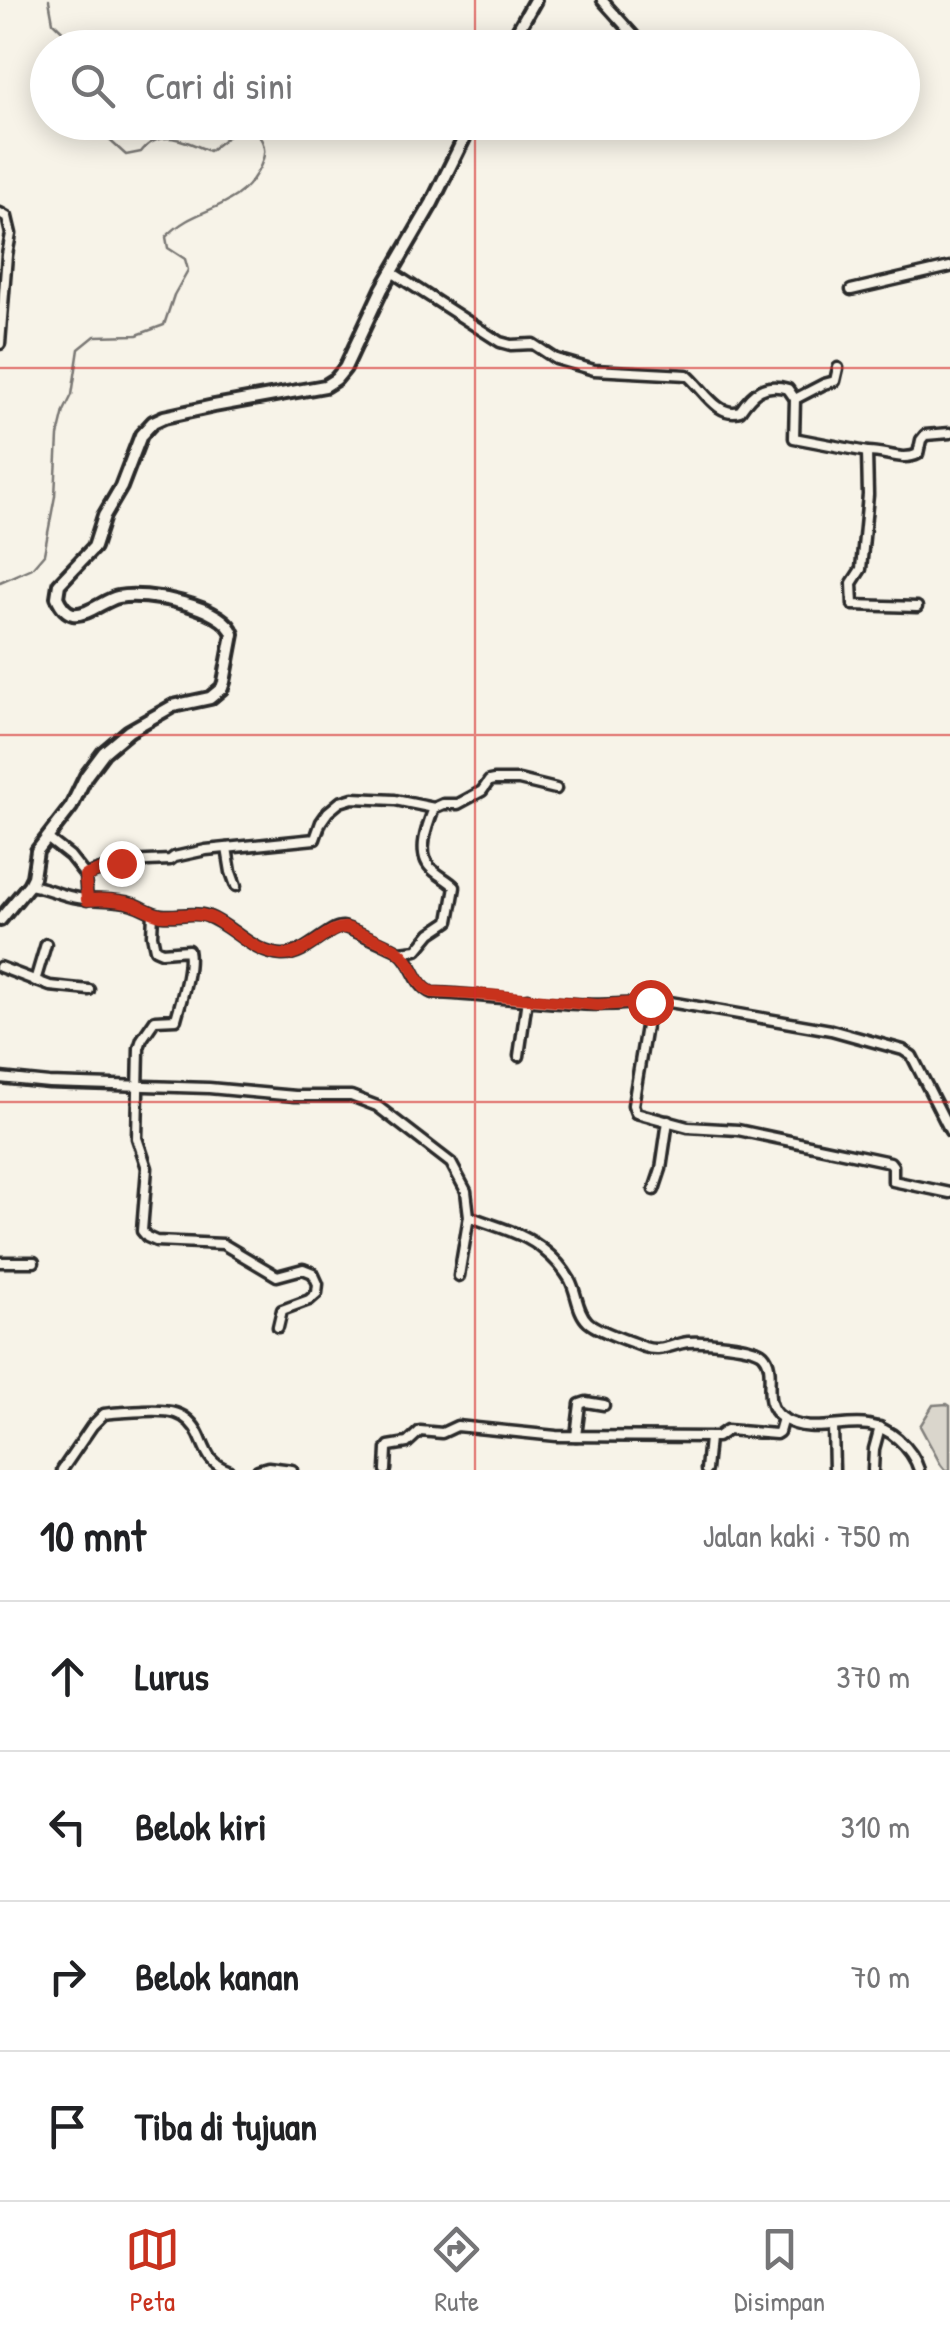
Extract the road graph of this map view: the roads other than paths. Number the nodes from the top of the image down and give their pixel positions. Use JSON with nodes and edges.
{"nodes":[{"id":1,"x":535,"y":0,"type":"edge"},
{"id":2,"x":602,"y":0,"type":"edge"},
{"id":3,"x":518,"y":30,"type":"edge"},
{"id":4,"x":629,"y":30,"type":"edge"},
{"id":5,"x":462,"y":140,"type":"edge"},
{"id":6,"x":0,"y":213,"type":"edge"},
{"id":7,"x":950,"y":268,"type":"edge"},
{"id":8,"x":392,"y":273,"type":"junction"},
{"id":9,"x":851,"y":290,"type":"dead end"},
{"id":10,"x":0,"y":344,"type":"edge"},
{"id":11,"x":838,"y":368,"type":"dead end"},
{"id":12,"x":795,"y":399,"type":"junction"},
{"id":13,"x":950,"y":433,"type":"edge"},
{"id":14,"x":867,"y":452,"type":"junction"},
{"id":15,"x":917,"y":608,"type":"dead end"},
{"id":16,"x":556,"y":788,"type":"dead end"},
{"id":17,"x":434,"y":808,"type":"junction"},
{"id":18,"x":46,"y":838,"type":"junction"},
{"id":19,"x":227,"y":848,"type":"junction"},
{"id":20,"x":85,"y":876,"type":"junction"},
{"id":21,"x":28,"y":886,"type":"junction"},
{"id":22,"x":236,"y":886,"type":"dead end"},
{"id":23,"x":87,"y":900,"type":"junction"},
{"id":24,"x":153,"y":913,"type":"junction"},
{"id":25,"x":0,"y":920,"type":"edge"},
{"id":26,"x":46,"y":944,"type":"dead end"},
{"id":27,"x":400,"y":952,"type":"junction"},
{"id":28,"x":0,"y":967,"type":"edge"},
{"id":29,"x":36,"y":980,"type":"junction"},
{"id":30,"x":89,"y":990,"type":"dead end"},
{"id":31,"x":528,"y":999,"type":"junction"},
{"id":32,"x":650,"y":1002,"type":"junction"},
{"id":33,"x":519,"y":1056,"type":"dead end"},
{"id":34,"x":0,"y":1078,"type":"edge"},
{"id":35,"x":138,"y":1086,"type":"junction"},
{"id":36,"x":668,"y":1120,"type":"junction"},
{"id":37,"x":950,"y":1131,"type":"edge"},
{"id":38,"x":654,"y":1190,"type":"dead end"},
{"id":39,"x":950,"y":1193,"type":"edge"},
{"id":40,"x":469,"y":1216,"type":"junction"},
{"id":41,"x":0,"y":1262,"type":"edge"},
{"id":42,"x":34,"y":1262,"type":"dead end"},
{"id":43,"x":459,"y":1276,"type":"dead end"},
{"id":44,"x":278,"y":1327,"type":"dead end"},
{"id":45,"x":604,"y":1406,"type":"dead end"},
{"id":46,"x":783,"y":1418,"type":"junction"},
{"id":47,"x":833,"y":1426,"type":"junction"},
{"id":48,"x":880,"y":1426,"type":"junction"},
{"id":49,"x":576,"y":1436,"type":"junction"},
{"id":50,"x":708,"y":1438,"type":"junction"},
{"id":51,"x":62,"y":1470,"type":"edge"},
{"id":52,"x":228,"y":1470,"type":"edge"},
{"id":53,"x":258,"y":1470,"type":"edge"},
{"id":54,"x":292,"y":1470,"type":"edge"},
{"id":55,"x":386,"y":1470,"type":"edge"},
{"id":56,"x":706,"y":1470,"type":"edge"},
{"id":57,"x":834,"y":1470,"type":"edge"},
{"id":58,"x":873,"y":1470,"type":"edge"},
{"id":59,"x":920,"y":1470,"type":"edge"}],
"edges":[{"from":1,"to":3,"type":"main road"},
{"from":2,"to":4,"type":"street"},
{"from":5,"to":8,"type":"main road"},
{"from":6,"to":10,"type":"street"},
{"from":7,"to":9,"type":"street"},
{"from":8,"to":12,"type":"street"},
{"from":8,"to":18,"type":"main road"},
{"from":11,"to":12,"type":"street"},
{"from":12,"to":14,"type":"street"},
{"from":13,"to":14,"type":"street"},
{"from":14,"to":15,"type":"street"},
{"from":16,"to":17,"type":"street"},
{"from":17,"to":19,"type":"street"},
{"from":17,"to":27,"type":"street"},
{"from":18,"to":20,"type":"street"},
{"from":18,"to":21,"type":"main road"},
{"from":19,"to":20,"type":"street"},
{"from":19,"to":22,"type":"street"},
{"from":20,"to":23,"type":"street"},
{"from":21,"to":23,"type":"street"},
{"from":21,"to":25,"type":"main road"},
{"from":23,"to":24,"type":"street"},
{"from":24,"to":27,"type":"street"},
{"from":24,"to":35,"type":"street"},
{"from":26,"to":29,"type":"street"},
{"from":27,"to":31,"type":"street"},
{"from":28,"to":29,"type":"street"},
{"from":29,"to":30,"type":"street"},
{"from":31,"to":32,"type":"street"},
{"from":31,"to":33,"type":"street"},
{"from":32,"to":36,"type":"street"},
{"from":32,"to":37,"type":"street"},
{"from":34,"to":35,"type":"street"},
{"from":35,"to":40,"type":"street"},
{"from":35,"to":44,"type":"street"},
{"from":36,"to":38,"type":"street"},
{"from":36,"to":39,"type":"street"},
{"from":40,"to":43,"type":"street"},
{"from":40,"to":46,"type":"street"},
{"from":41,"to":42,"type":"street"},
{"from":45,"to":49,"type":"street"},
{"from":46,"to":47,"type":"street"},
{"from":46,"to":50,"type":"street"},
{"from":47,"to":48,"type":"street"},
{"from":47,"to":57,"type":"street"},
{"from":48,"to":58,"type":"street"},
{"from":48,"to":59,"type":"street"},
{"from":49,"to":50,"type":"street"},
{"from":49,"to":55,"type":"street"},
{"from":50,"to":56,"type":"street"},
{"from":51,"to":52,"type":"street"},
{"from":53,"to":54,"type":"street"}]}
